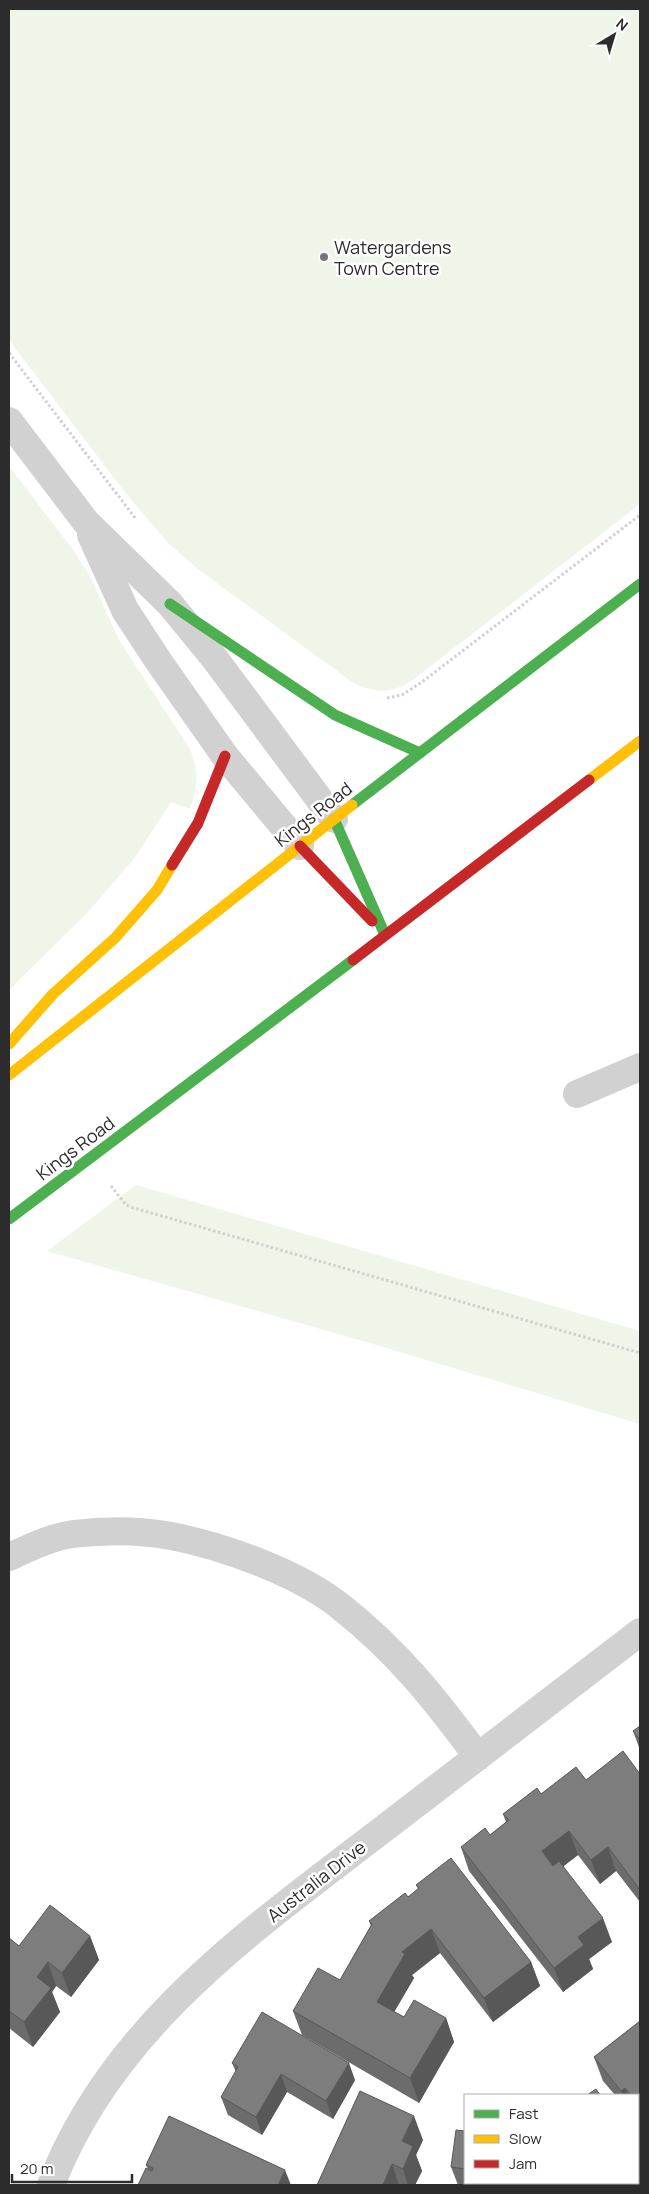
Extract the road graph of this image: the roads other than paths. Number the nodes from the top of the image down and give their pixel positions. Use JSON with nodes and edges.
{"nodes":[{"id":1,"x":9,"y":421,"type":"edge"},
{"id":2,"x":86,"y":522,"type":"junction"},
{"id":3,"x":640,"y":584,"type":"edge"},
{"id":4,"x":170,"y":604,"type":"junction"},
{"id":5,"x":640,"y":741,"type":"edge"},
{"id":6,"x":420,"y":753,"type":"junction"},
{"id":7,"x":225,"y":756,"type":"junction"},
{"id":8,"x":334,"y":819,"type":"junction"},
{"id":9,"x":300,"y":846,"type":"junction"},
{"id":10,"x":385,"y":935,"type":"junction"},
{"id":11,"x":9,"y":1044,"type":"edge"},
{"id":12,"x":640,"y":1067,"type":"edge"},
{"id":13,"x":9,"y":1075,"type":"edge"},
{"id":14,"x":576,"y":1094,"type":"dead end"},
{"id":15,"x":9,"y":1220,"type":"edge"},
{"id":16,"x":9,"y":1557,"type":"edge"},
{"id":17,"x":640,"y":1632,"type":"edge"},
{"id":18,"x":478,"y":1757,"type":"junction"},
{"id":19,"x":52,"y":2185,"type":"edge"}],
"edges":[{"from":1,"to":2,"type":"street"},
{"from":2,"to":4,"type":"street"},
{"from":2,"to":7,"type":"street"},
{"from":3,"to":6,"type":"main road","name":"Kings Road"},
{"from":4,"to":6,"type":"main road"},
{"from":4,"to":8,"type":"street"},
{"from":5,"to":10,"type":"main road","name":"Kings Road"},
{"from":6,"to":8,"type":"main road","name":"Kings Road"},
{"from":7,"to":9,"type":"street"},
{"from":7,"to":11,"type":"main road"},
{"from":8,"to":9,"type":"main road","name":"Kings Road"},
{"from":8,"to":10,"type":"main road"},
{"from":9,"to":10,"type":"main road"},
{"from":9,"to":13,"type":"main road","name":"Kings Road"},
{"from":10,"to":15,"type":"main road","name":"Kings Road"},
{"from":12,"to":14,"type":"street"},
{"from":16,"to":18,"type":"street"},
{"from":17,"to":18,"type":"street","name":"Australia Drive"},
{"from":18,"to":19,"type":"street","name":"Australia Drive"}]}
